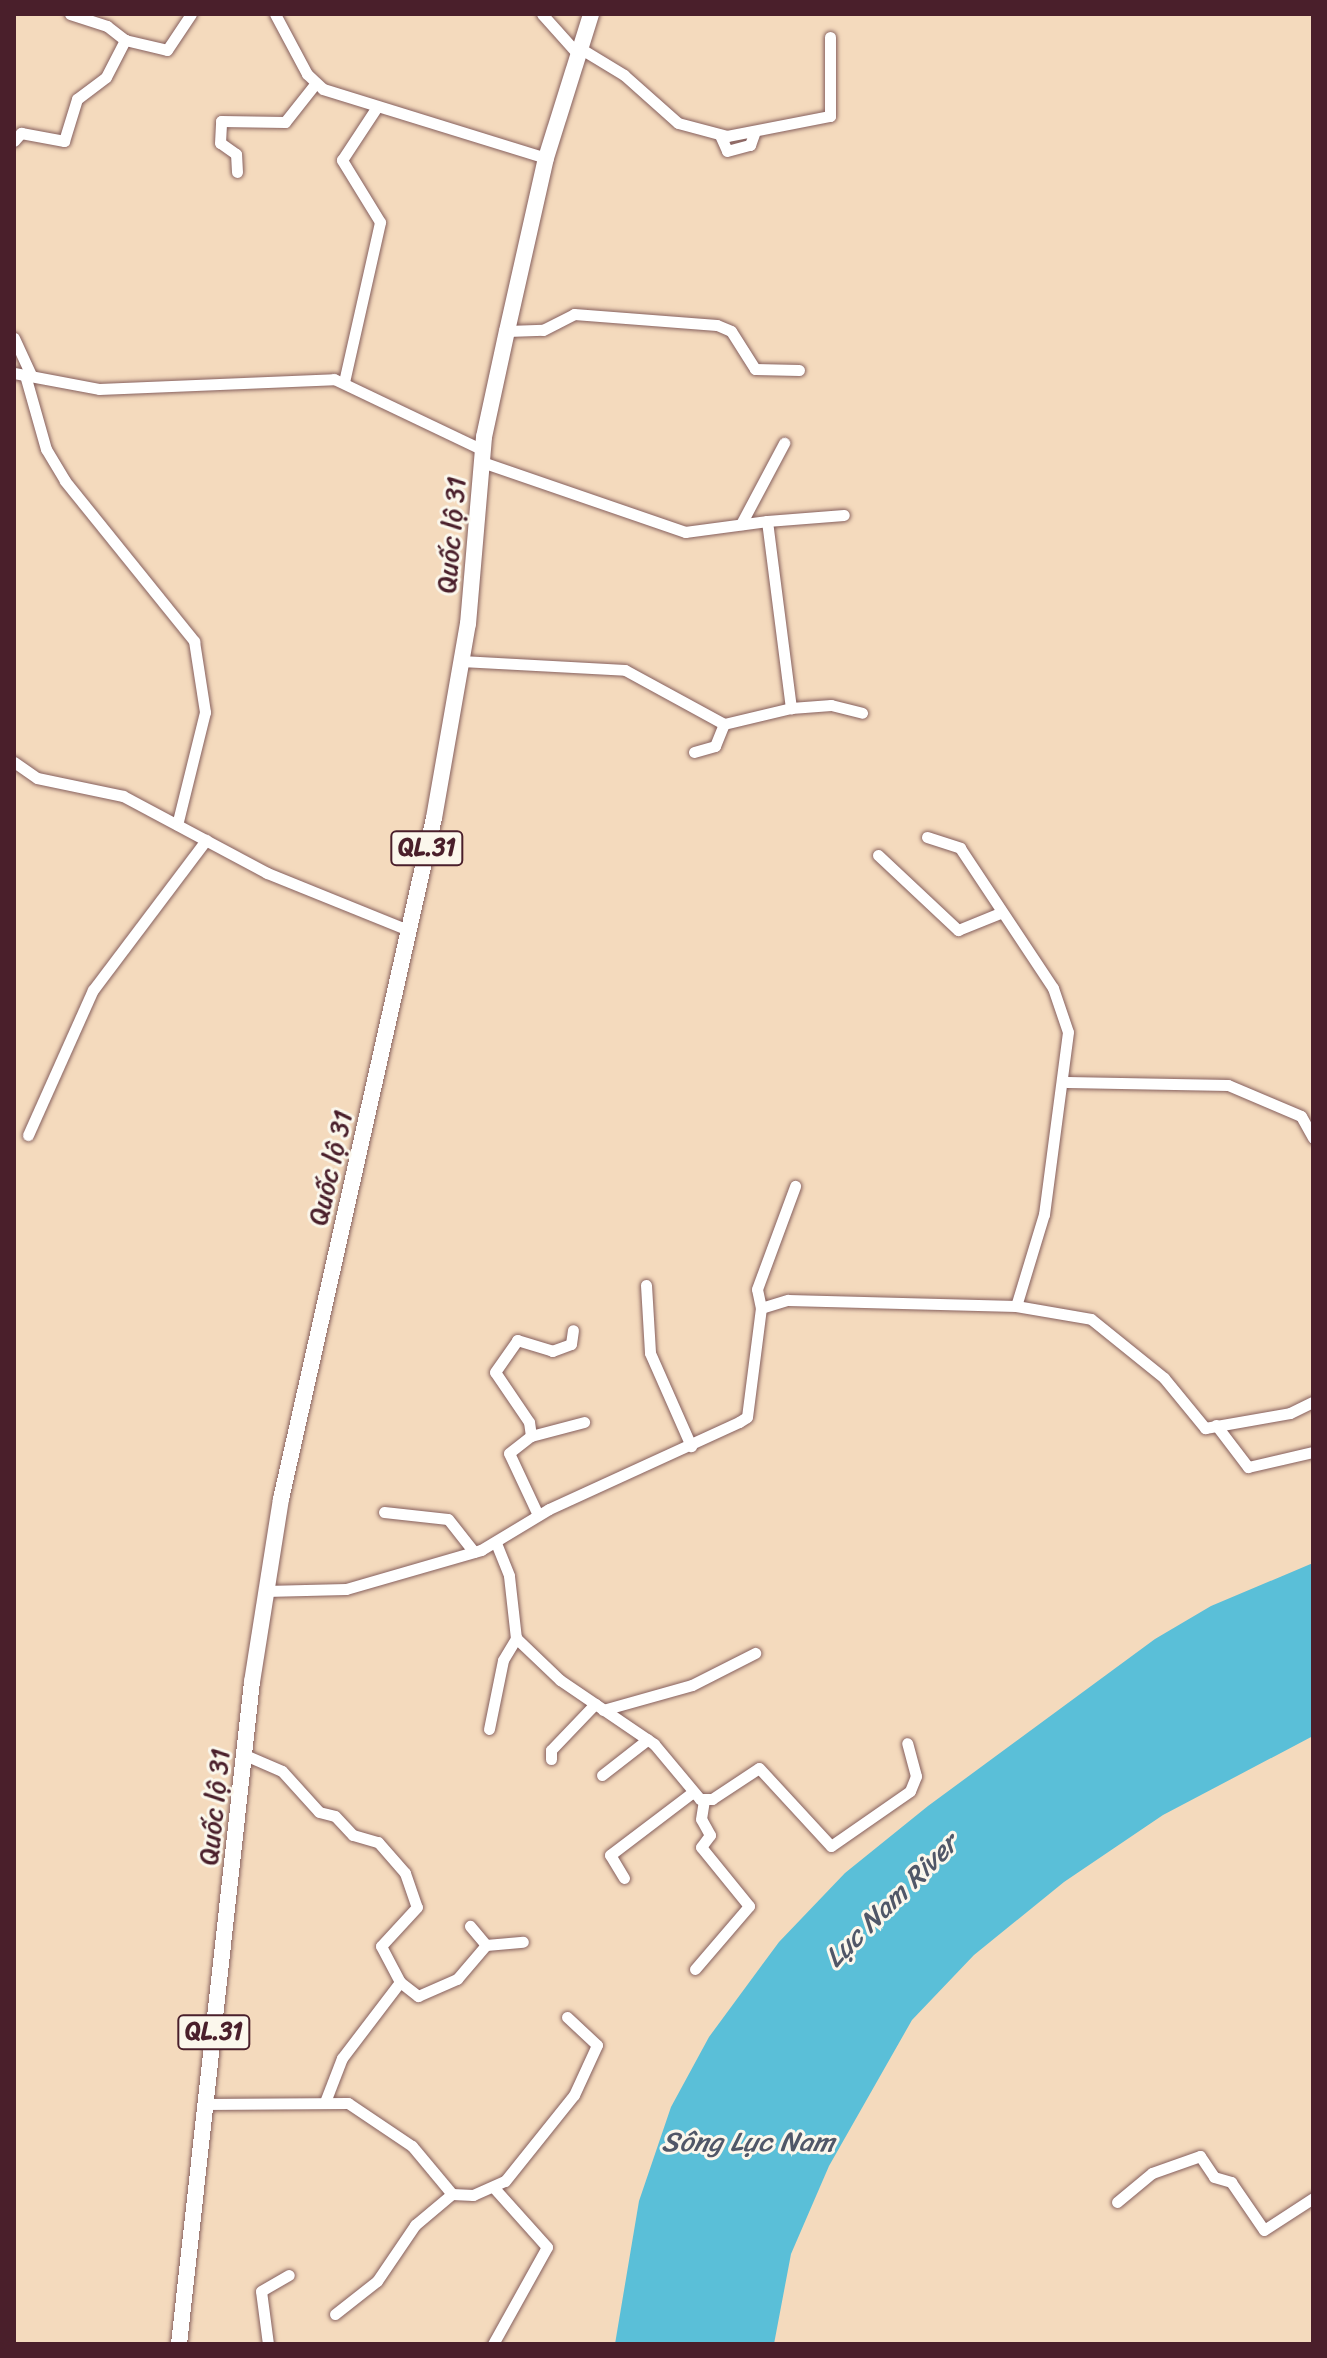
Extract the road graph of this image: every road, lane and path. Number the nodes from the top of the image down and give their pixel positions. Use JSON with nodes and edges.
{"nodes":[{"id":1,"x":70,"y":14,"type":"edge"},
{"id":2,"x":191,"y":14,"type":"edge"},
{"id":3,"x":275,"y":14,"type":"edge"},
{"id":4,"x":542,"y":14,"type":"edge"},
{"id":5,"x":591,"y":14,"type":"edge"},
{"id":6,"x":830,"y":37,"type":"dead end"},
{"id":7,"x":125,"y":40,"type":"junction"},
{"id":8,"x":577,"y":49,"type":"junction"},
{"id":9,"x":315,"y":84,"type":"junction"},
{"id":10,"x":377,"y":107,"type":"junction"},
{"id":11,"x":14,"y":141,"type":"edge"},
{"id":12,"x":546,"y":158,"type":"junction"},
{"id":13,"x":237,"y":172,"type":"dead end"},
{"id":14,"x":507,"y":331,"type":"junction"},
{"id":15,"x":14,"y":338,"type":"edge"},
{"id":16,"x":799,"y":370,"type":"dead end"},
{"id":17,"x":23,"y":374,"type":"edge"},
{"id":18,"x":344,"y":382,"type":"junction"},
{"id":19,"x":784,"y":443,"type":"dead end"},
{"id":20,"x":483,"y":456,"type":"junction"},
{"id":21,"x":844,"y":515,"type":"dead end"},
{"id":22,"x":767,"y":521,"type":"junction"},
{"id":23,"x":741,"y":524,"type":"junction"},
{"id":24,"x":461,"y":661,"type":"junction"},
{"id":25,"x":791,"y":708,"type":"junction"},
{"id":26,"x":862,"y":713,"type":"dead end"},
{"id":27,"x":724,"y":724,"type":"junction"},
{"id":28,"x":694,"y":752,"type":"dead end"},
{"id":29,"x":14,"y":762,"type":"edge"},
{"id":30,"x":177,"y":825,"type":"junction"},
{"id":31,"x":927,"y":837,"type":"dead end"},
{"id":32,"x":206,"y":840,"type":"junction"},
{"id":33,"x":878,"y":855,"type":"dead end"},
{"id":34,"x":1000,"y":913,"type":"junction"},
{"id":35,"x":408,"y":930,"type":"junction"},
{"id":36,"x":1067,"y":1082,"type":"junction"},
{"id":37,"x":28,"y":1135,"type":"dead end"},
{"id":38,"x":1313,"y":1138,"type":"edge"},
{"id":39,"x":795,"y":1186,"type":"dead end"},
{"id":40,"x":646,"y":1285,"type":"dead end"},
{"id":41,"x":1016,"y":1306,"type":"junction"},
{"id":42,"x":761,"y":1308,"type":"junction"},
{"id":43,"x":573,"y":1330,"type":"dead end"},
{"id":44,"x":1313,"y":1402,"type":"edge"},
{"id":45,"x":584,"y":1422,"type":"dead end"},
{"id":46,"x":1216,"y":1425,"type":"junction"},
{"id":47,"x":531,"y":1436,"type":"junction"},
{"id":48,"x":691,"y":1446,"type":"junction"},
{"id":49,"x":1313,"y":1452,"type":"edge"},
{"id":50,"x":384,"y":1512,"type":"dead end"},
{"id":51,"x":538,"y":1515,"type":"junction"},
{"id":52,"x":496,"y":1543,"type":"junction"},
{"id":53,"x":474,"y":1552,"type":"junction"},
{"id":54,"x":265,"y":1591,"type":"junction"},
{"id":55,"x":516,"y":1638,"type":"junction"},
{"id":56,"x":755,"y":1653,"type":"dead end"},
{"id":57,"x":599,"y":1707,"type":"junction"},
{"id":58,"x":489,"y":1729,"type":"dead end"},
{"id":59,"x":648,"y":1739,"type":"junction"},
{"id":60,"x":907,"y":1743,"type":"dead end"},
{"id":61,"x":245,"y":1755,"type":"junction"},
{"id":62,"x":551,"y":1759,"type":"dead end"},
{"id":63,"x":602,"y":1775,"type":"dead end"},
{"id":64,"x":693,"y":1792,"type":"junction"},
{"id":65,"x":704,"y":1800,"type":"junction"},
{"id":66,"x":624,"y":1878,"type":"dead end"},
{"id":67,"x":470,"y":1926,"type":"dead end"},
{"id":68,"x":523,"y":1942,"type":"dead end"},
{"id":69,"x":486,"y":1945,"type":"junction"},
{"id":70,"x":695,"y":1969,"type":"dead end"},
{"id":71,"x":400,"y":1982,"type":"junction"},
{"id":72,"x":567,"y":2017,"type":"dead end"},
{"id":73,"x":325,"y":2102,"type":"junction"},
{"id":74,"x":205,"y":2104,"type":"junction"},
{"id":75,"x":495,"y":2189,"type":"junction"},
{"id":76,"x":452,"y":2194,"type":"junction"},
{"id":77,"x":1313,"y":2198,"type":"edge"},
{"id":78,"x":1117,"y":2202,"type":"dead end"},
{"id":79,"x":289,"y":2275,"type":"dead end"},
{"id":80,"x":335,"y":2314,"type":"dead end"},
{"id":81,"x":179,"y":2344,"type":"edge"},
{"id":82,"x":268,"y":2344,"type":"edge"},
{"id":83,"x":493,"y":2344,"type":"edge"}],
"edges":[{"from":1,"to":7,"type":"street"},
{"from":2,"to":7,"type":"street"},
{"from":3,"to":9,"type":"street"},
{"from":4,"to":8,"type":"street"},
{"from":5,"to":8,"type":"highway","name":"Quốc lộ 31","number":"QL.31"},
{"from":6,"to":8,"type":"street"},
{"from":7,"to":11,"type":"street"},
{"from":8,"to":12,"type":"highway","name":"Quốc lộ 31","number":"QL.31"},
{"from":9,"to":10,"type":"street"},
{"from":9,"to":13,"type":"street"},
{"from":10,"to":12,"type":"street"},
{"from":10,"to":18,"type":"street"},
{"from":12,"to":14,"type":"highway","name":"Quốc lộ 31","number":"QL.31"},
{"from":14,"to":16,"type":"street"},
{"from":14,"to":20,"type":"highway","name":"Quốc lộ 31","number":"QL.31"},
{"from":15,"to":17,"type":"street"},
{"from":17,"to":18,"type":"street"},
{"from":17,"to":30,"type":"street"},
{"from":18,"to":20,"type":"street"},
{"from":19,"to":23,"type":"street"},
{"from":20,"to":23,"type":"street"},
{"from":20,"to":24,"type":"highway","name":"Quốc lộ 31","number":"QL.31"},
{"from":21,"to":22,"type":"street"},
{"from":22,"to":23,"type":"street"},
{"from":22,"to":25,"type":"street"},
{"from":24,"to":27,"type":"street"},
{"from":24,"to":35,"type":"highway","name":"Quốc lộ 31","number":"QL.31"},
{"from":25,"to":26,"type":"street"},
{"from":25,"to":27,"type":"street"},
{"from":27,"to":28,"type":"street"},
{"from":29,"to":30,"type":"street"},
{"from":30,"to":32,"type":"street"},
{"from":31,"to":34,"type":"street"},
{"from":32,"to":35,"type":"street"},
{"from":32,"to":37,"type":"street"},
{"from":33,"to":34,"type":"street"},
{"from":34,"to":36,"type":"street"},
{"from":35,"to":54,"type":"highway","name":"Quốc lộ 31","number":"QL.31"},
{"from":36,"to":38,"type":"street"},
{"from":36,"to":41,"type":"street"},
{"from":39,"to":42,"type":"street"},
{"from":40,"to":48,"type":"street"},
{"from":41,"to":42,"type":"street"},
{"from":41,"to":46,"type":"street"},
{"from":42,"to":48,"type":"street"},
{"from":43,"to":47,"type":"street"},
{"from":44,"to":46,"type":"street"},
{"from":45,"to":47,"type":"street"},
{"from":46,"to":49,"type":"street"},
{"from":47,"to":51,"type":"street"},
{"from":48,"to":51,"type":"street"},
{"from":50,"to":53,"type":"street"},
{"from":51,"to":52,"type":"street"},
{"from":52,"to":53,"type":"street"},
{"from":52,"to":55,"type":"street"},
{"from":53,"to":54,"type":"street"},
{"from":54,"to":61,"type":"highway","name":"Quốc lộ 31","number":"QL.31"},
{"from":55,"to":57,"type":"street"},
{"from":55,"to":58,"type":"street"},
{"from":56,"to":57,"type":"street"},
{"from":57,"to":59,"type":"street"},
{"from":57,"to":62,"type":"street"},
{"from":59,"to":63,"type":"street"},
{"from":59,"to":64,"type":"street"},
{"from":60,"to":65,"type":"street"},
{"from":61,"to":71,"type":"street"},
{"from":61,"to":74,"type":"highway","name":"Quốc lộ 31","number":"QL.31"},
{"from":64,"to":65,"type":"street"},
{"from":64,"to":66,"type":"street"},
{"from":65,"to":70,"type":"street"},
{"from":67,"to":69,"type":"street"},
{"from":68,"to":69,"type":"street"},
{"from":69,"to":71,"type":"street"},
{"from":71,"to":73,"type":"street"},
{"from":72,"to":75,"type":"street"},
{"from":73,"to":74,"type":"street"},
{"from":73,"to":76,"type":"street"},
{"from":74,"to":81,"type":"highway","name":"Quốc lộ 31","number":"QL.31"},
{"from":75,"to":76,"type":"street"},
{"from":75,"to":83,"type":"street"},
{"from":76,"to":80,"type":"street"},
{"from":77,"to":78,"type":"street"},
{"from":79,"to":82,"type":"street"}]}
